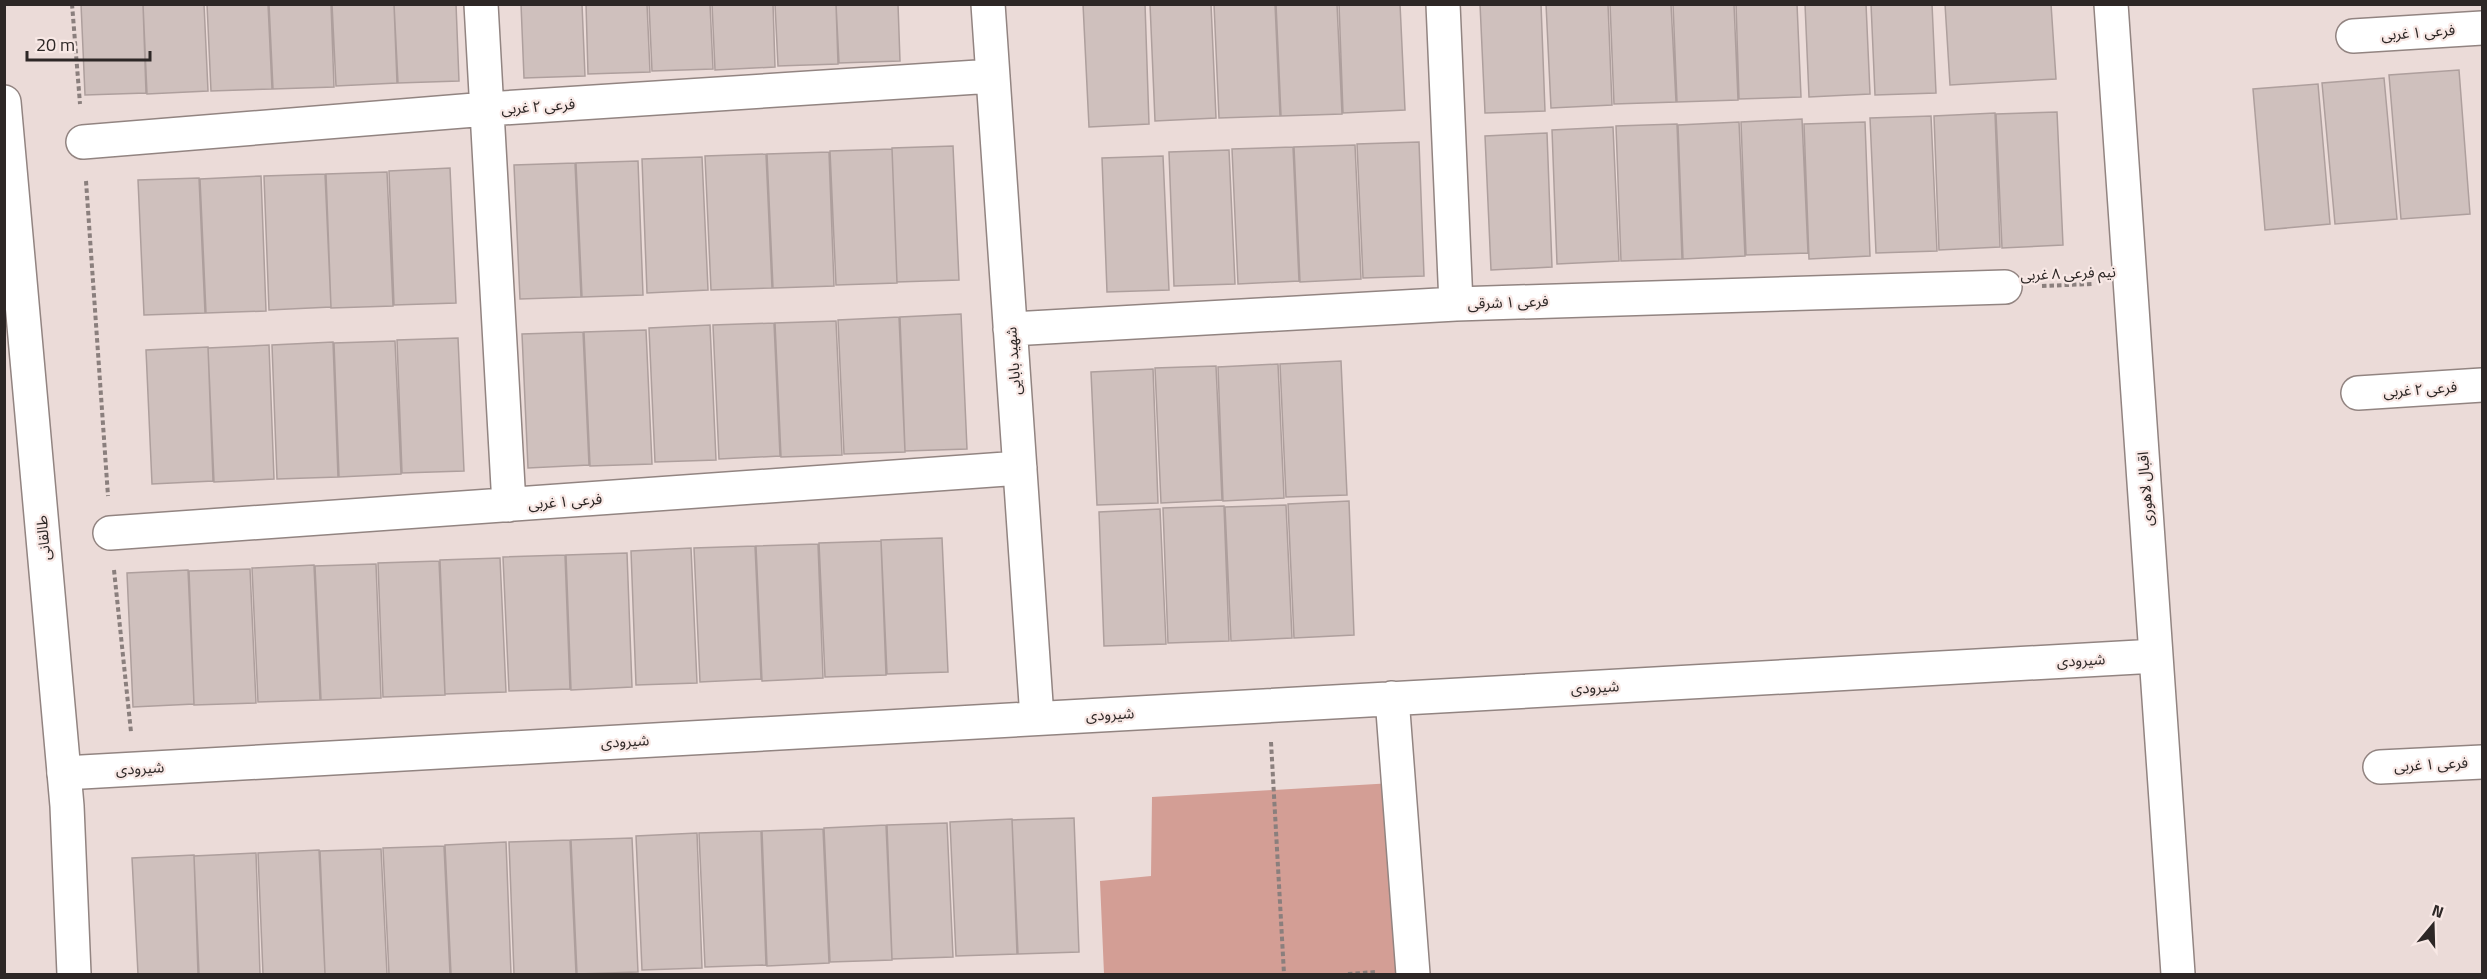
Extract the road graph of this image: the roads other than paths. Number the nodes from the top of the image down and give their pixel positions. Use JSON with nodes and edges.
{"nodes":[{"id":1,"x":482,"y":4,"type":"edge"},
{"id":2,"x":988,"y":4,"type":"edge"},
{"id":3,"x":1443,"y":4,"type":"edge"},
{"id":4,"x":2111,"y":4,"type":"edge"},
{"id":5,"x":2482,"y":28,"type":"edge"},
{"id":6,"x":2353,"y":36,"type":"dead end"},
{"id":7,"x":993,"y":76,"type":"junction"},
{"id":8,"x":4,"y":102,"type":"edge"},
{"id":9,"x":487,"y":109,"type":"junction"},
{"id":10,"x":83,"y":142,"type":"road end"},
{"id":11,"x":2006,"y":287,"type":"road end"},
{"id":12,"x":1456,"y":304,"type":"junction"},
{"id":13,"x":1010,"y":329,"type":"junction"},
{"id":14,"x":2482,"y":386,"type":"edge"},
{"id":15,"x":2358,"y":393,"type":"dead end"},
{"id":16,"x":1020,"y":468,"type":"junction"},
{"id":17,"x":509,"y":505,"type":"junction"},
{"id":18,"x":110,"y":533,"type":"road end"},
{"id":19,"x":2156,"y":656,"type":"junction"},
{"id":20,"x":1392,"y":698,"type":"junction"},
{"id":21,"x":1037,"y":718,"type":"junction"},
{"id":22,"x":2482,"y":762,"type":"edge"},
{"id":23,"x":2380,"y":767,"type":"dead end"},
{"id":24,"x":64,"y":773,"type":"junction"},
{"id":25,"x":74,"y":975,"type":"edge"},
{"id":26,"x":1413,"y":975,"type":"edge"},
{"id":27,"x":2178,"y":975,"type":"edge"}],
"edges":[{"from":1,"to":9,"type":"street"},
{"from":2,"to":7,"type":"street","name":"شهید بابایی"},
{"from":3,"to":12,"type":"street"},
{"from":4,"to":19,"type":"street","name":"اقبال لاهوری"},
{"from":5,"to":6,"type":"street","name":"فرعی ۱ غربی"},
{"from":7,"to":9,"type":"street","name":"فرعی ۲ غربی"},
{"from":7,"to":13,"type":"street","name":"شهید بابایی"},
{"from":8,"to":24,"type":"street","name":"طالقانی"},
{"from":9,"to":10,"type":"street","name":"فرعی ۲ غربی"},
{"from":9,"to":17,"type":"street"},
{"from":11,"to":12,"type":"street","name":"فرعی ۱ شرقی"},
{"from":12,"to":13,"type":"street","name":"فرعی ۱ شرقی"},
{"from":13,"to":16,"type":"street","name":"شهید بابایی"},
{"from":14,"to":15,"type":"street","name":"فرعی ۲ غربی"},
{"from":16,"to":17,"type":"street","name":"فرعی ۱ غربی"},
{"from":16,"to":21,"type":"street","name":"شهید بابایی"},
{"from":17,"to":18,"type":"street","name":"فرعی ۱ غربی"},
{"from":19,"to":20,"type":"street","name":"شیرودی"},
{"from":19,"to":27,"type":"street","name":"اقبال لاهوری"},
{"from":20,"to":21,"type":"street","name":"شیرودی"},
{"from":20,"to":26,"type":"street"},
{"from":21,"to":24,"type":"street","name":"شیرودی"},
{"from":22,"to":23,"type":"street","name":"فرعی ۱ غربی"},
{"from":24,"to":25,"type":"street","name":"طالقانی"}]}
